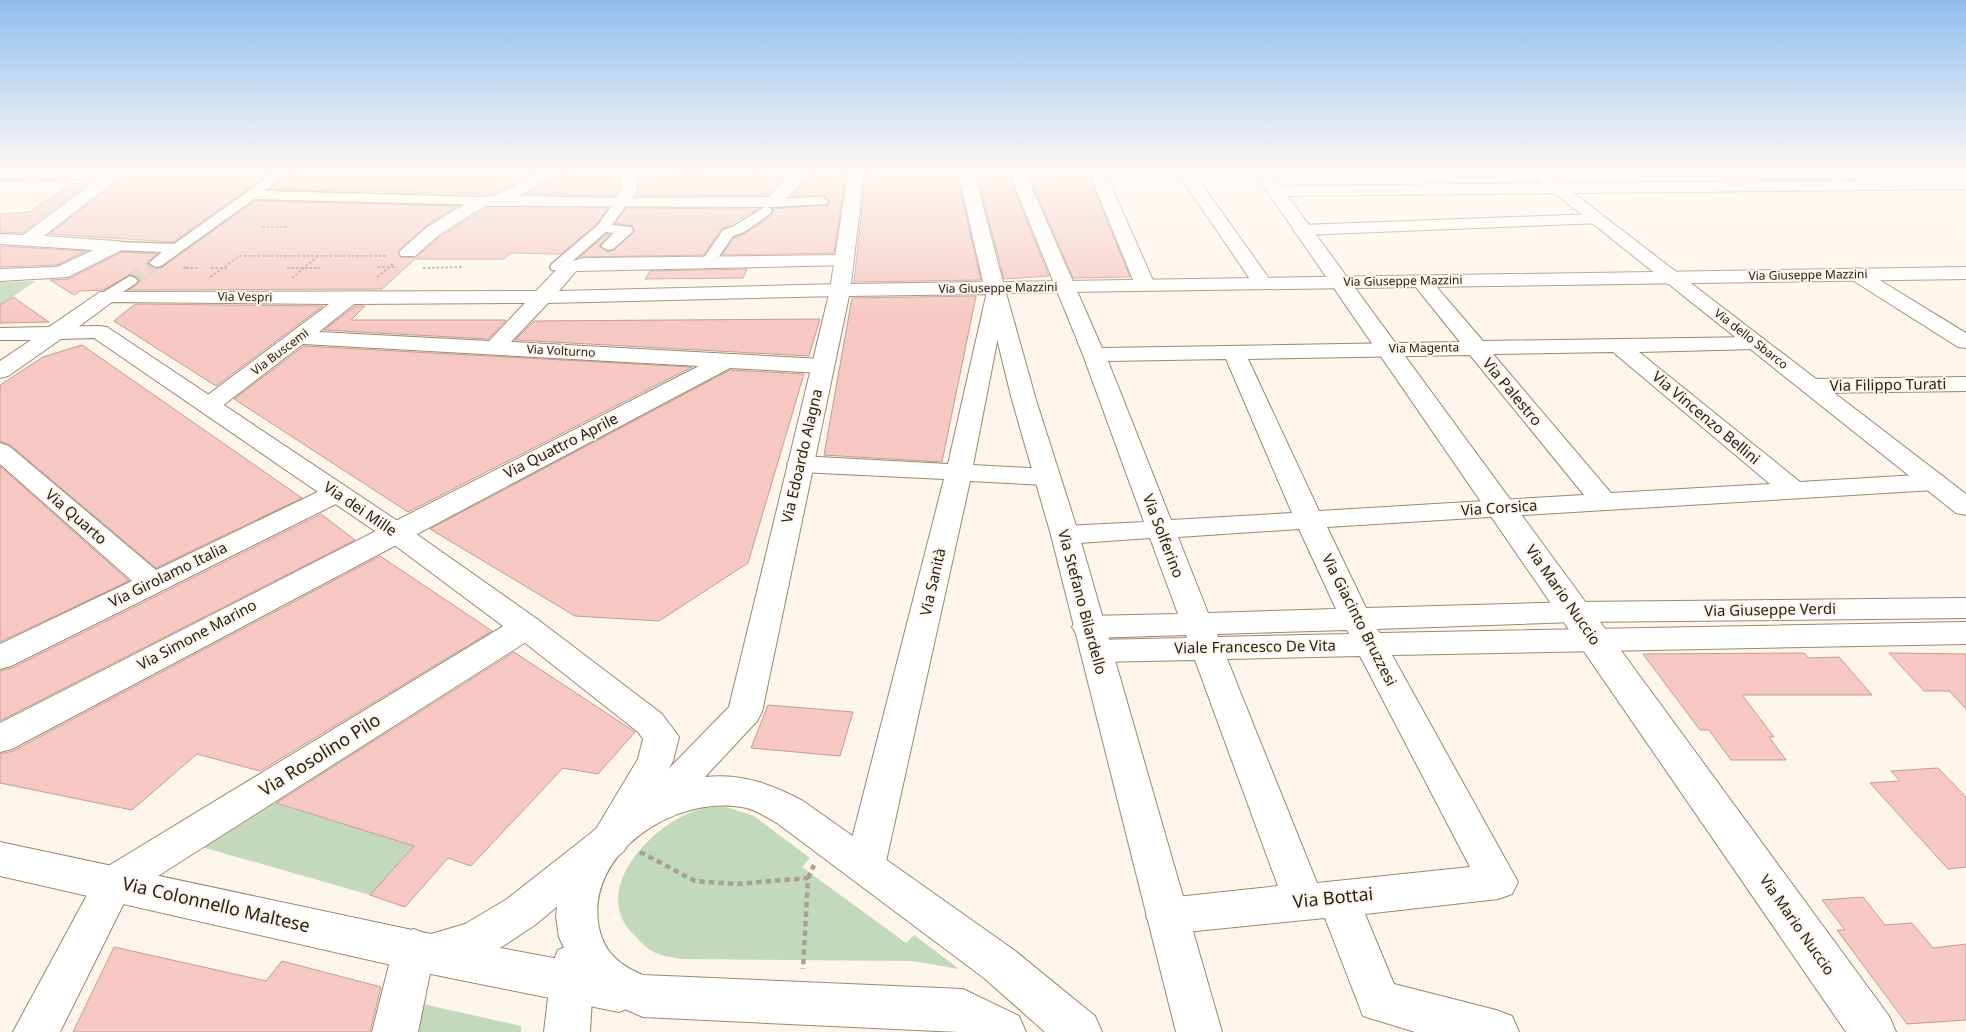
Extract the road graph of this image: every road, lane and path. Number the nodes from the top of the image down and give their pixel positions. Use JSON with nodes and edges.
{"nodes":[{"id":1,"x":54,"y":220,"type":"edge"},
{"id":2,"x":216,"y":220,"type":"edge"},
{"id":3,"x":454,"y":220,"type":"edge"},
{"id":4,"x":609,"y":220,"type":"edge"},
{"id":5,"x":751,"y":220,"type":"edge"},
{"id":6,"x":849,"y":220,"type":"edge"},
{"id":7,"x":978,"y":220,"type":"edge"},
{"id":8,"x":1038,"y":220,"type":"edge"},
{"id":9,"x":1118,"y":220,"type":"edge"},
{"id":10,"x":1219,"y":220,"type":"edge"},
{"id":11,"x":1295,"y":220,"type":"edge"},
{"id":12,"x":1565,"y":220,"type":"edge"},
{"id":13,"x":1598,"y":220,"type":"edge"},
{"id":14,"x":262,"y":227,"type":"dead end"},
{"id":15,"x":289,"y":227,"type":"dead end"},
{"id":16,"x":603,"y":228,"type":"junction"},
{"id":17,"x":1302,"y":230,"type":"junction"},
{"id":18,"x":0,"y":239,"type":"edge"},
{"id":19,"x":26,"y":241,"type":"junction"},
{"id":20,"x":116,"y":246,"type":"junction"},
{"id":21,"x":608,"y":246,"type":"dead end"},
{"id":22,"x":177,"y":248,"type":"junction"},
{"id":23,"x":318,"y":256,"type":"junction"},
{"id":24,"x":400,"y":259,"type":"junction"},
{"id":25,"x":710,"y":259,"type":"junction"},
{"id":26,"x":843,"y":261,"type":"junction"},
{"id":27,"x":156,"y":263,"type":"tunnel mouth"},
{"id":28,"x":462,"y":267,"type":"dead end"},
{"id":29,"x":557,"y":267,"type":"dead end"},
{"id":30,"x":210,"y":268,"type":"dead end"},
{"id":31,"x":222,"y":268,"type":"junction"},
{"id":32,"x":229,"y":268,"type":"dead end"},
{"id":33,"x":287,"y":268,"type":"dead end"},
{"id":34,"x":304,"y":268,"type":"junction"},
{"id":35,"x":320,"y":268,"type":"dead end"},
{"id":36,"x":378,"y":268,"type":"dead end"},
{"id":37,"x":388,"y":268,"type":"junction"},
{"id":38,"x":423,"y":268,"type":"dead end"},
{"id":39,"x":1966,"y":273,"type":"edge"},
{"id":40,"x":1856,"y":274,"type":"junction"},
{"id":41,"x":0,"y":275,"type":"edge"},
{"id":42,"x":1671,"y":277,"type":"junction"},
{"id":43,"x":214,"y":281,"type":"dead end"},
{"id":44,"x":1421,"y":281,"type":"junction"},
{"id":45,"x":297,"y":282,"type":"dead end"},
{"id":46,"x":372,"y":282,"type":"dead end"},
{"id":47,"x":1340,"y":282,"type":"junction"},
{"id":48,"x":1263,"y":284,"type":"junction"},
{"id":49,"x":1145,"y":285,"type":"junction"},
{"id":50,"x":1066,"y":287,"type":"junction"},
{"id":51,"x":840,"y":290,"type":"junction"},
{"id":52,"x":995,"y":292,"type":"junction"},
{"id":53,"x":542,"y":297,"type":"junction"},
{"id":54,"x":350,"y":298,"type":"junction"},
{"id":55,"x":0,"y":334,"type":"edge"},
{"id":56,"x":54,"y":334,"type":"junction"},
{"id":57,"x":299,"y":337,"type":"junction"},
{"id":58,"x":1966,"y":342,"type":"edge"},
{"id":59,"x":1755,"y":343,"type":"junction"},
{"id":60,"x":1618,"y":345,"type":"junction"},
{"id":61,"x":1476,"y":347,"type":"junction"},
{"id":62,"x":494,"y":348,"type":"junction"},
{"id":63,"x":1389,"y":348,"type":"junction"},
{"id":64,"x":1234,"y":352,"type":"junction"},
{"id":65,"x":1094,"y":355,"type":"junction"},
{"id":66,"x":727,"y":360,"type":"junction"},
{"id":67,"x":822,"y":366,"type":"junction"},
{"id":68,"x":0,"y":371,"type":"edge"},
{"id":69,"x":1966,"y":384,"type":"edge"},
{"id":70,"x":1810,"y":386,"type":"junction"},
{"id":71,"x":210,"y":405,"type":"junction"},
{"id":72,"x":0,"y":451,"type":"edge"},
{"id":73,"x":800,"y":464,"type":"junction"},
{"id":74,"x":959,"y":472,"type":"junction"},
{"id":75,"x":1046,"y":477,"type":"junction"},
{"id":76,"x":1934,"y":482,"type":"junction"},
{"id":77,"x":1793,"y":490,"type":"junction"},
{"id":78,"x":336,"y":493,"type":"junction"},
{"id":79,"x":1604,"y":502,"type":"junction"},
{"id":80,"x":1966,"y":506,"type":"edge"},
{"id":81,"x":1502,"y":508,"type":"junction"},
{"id":82,"x":1309,"y":520,"type":"junction"},
{"id":83,"x":1161,"y":529,"type":"junction"},
{"id":84,"x":395,"y":532,"type":"junction"},
{"id":85,"x":1065,"y":535,"type":"junction"},
{"id":86,"x":153,"y":583,"type":"junction"},
{"id":87,"x":1966,"y":608,"type":"edge"},
{"id":88,"x":1574,"y":612,"type":"junction"},
{"id":89,"x":526,"y":627,"type":"junction"},
{"id":90,"x":1363,"y":631,"type":"junction"},
{"id":91,"x":1966,"y":633,"type":"edge"},
{"id":92,"x":1201,"y":636,"type":"junction"},
{"id":93,"x":1092,"y":639,"type":"junction"},
{"id":94,"x":1594,"y":639,"type":"junction"},
{"id":95,"x":0,"y":658,"type":"edge"},
{"id":96,"x":0,"y":739,"type":"edge"},
{"id":97,"x":654,"y":807,"type":"junction"},
{"id":98,"x":624,"y":845,"type":"junction"},
{"id":99,"x":0,"y":859,"type":"edge"},
{"id":100,"x":865,"y":866,"type":"junction"},
{"id":101,"x":114,"y":882,"type":"junction"},
{"id":102,"x":1498,"y":882,"type":"joint"},
{"id":103,"x":1321,"y":900,"type":"junction"},
{"id":104,"x":1167,"y":916,"type":"junction"},
{"id":105,"x":575,"y":924,"type":"junction"},
{"id":106,"x":422,"y":952,"type":"junction"},
{"id":107,"x":572,"y":983,"type":"junction"},
{"id":108,"x":643,"y":996,"type":"junction"},
{"id":109,"x":801,"y":1002,"type":"junction"},
{"id":110,"x":1868,"y":1025,"type":"edge"},
{"id":111,"x":36,"y":1032,"type":"edge"},
{"id":112,"x":395,"y":1032,"type":"edge"},
{"id":113,"x":567,"y":1032,"type":"edge"},
{"id":114,"x":1003,"y":1032,"type":"edge"},
{"id":115,"x":1079,"y":1032,"type":"edge"},
{"id":116,"x":1198,"y":1032,"type":"edge"},
{"id":117,"x":1496,"y":1032,"type":"edge"}],
"edges":[{"from":1,"to":19,"type":"street"},
{"from":2,"to":22,"type":"street"},
{"from":3,"to":24,"type":"street"},
{"from":4,"to":16,"type":"street"},
{"from":5,"to":25,"type":"street"},
{"from":6,"to":26,"type":"street","name":"Via Edoardo Alagna"},
{"from":7,"to":52,"type":"street","name":"Via Stefano Bilardello"},
{"from":8,"to":50,"type":"street","name":"Via Solferino"},
{"from":9,"to":49,"type":"street"},
{"from":10,"to":48,"type":"street"},
{"from":11,"to":17,"type":"street","name":"Via Mario Nuccio"},
{"from":12,"to":17,"type":"street"},
{"from":13,"to":42,"type":"street","name":"Via dello Sbarco"},
{"from":14,"to":15,"type":"path"},
{"from":16,"to":21,"type":"street"},
{"from":16,"to":29,"type":"street"},
{"from":17,"to":47,"type":"street","name":"Via Mario Nuccio"},
{"from":18,"to":19,"type":"street"},
{"from":19,"to":20,"type":"street"},
{"from":20,"to":22,"type":"street"},
{"from":20,"to":41,"type":"street"},
{"from":22,"to":27,"type":"street"},
{"from":23,"to":24,"type":"path"},
{"from":23,"to":31,"type":"path"},
{"from":23,"to":34,"type":"path"},
{"from":24,"to":37,"type":"path"},
{"from":24,"to":37,"type":"path"},
{"from":25,"to":26,"type":"street"},
{"from":25,"to":53,"type":"street"},
{"from":26,"to":51,"type":"street","name":"Via Edoardo Alagna"},
{"from":28,"to":38,"type":"path"},
{"from":30,"to":31,"type":"path"},
{"from":31,"to":32,"type":"path"},
{"from":31,"to":43,"type":"path"},
{"from":33,"to":34,"type":"path"},
{"from":34,"to":35,"type":"path"},
{"from":34,"to":45,"type":"path"},
{"from":36,"to":37,"type":"path"},
{"from":37,"to":46,"type":"path"},
{"from":39,"to":40,"type":"street","name":"Via Giuseppe Mazzini"},
{"from":40,"to":42,"type":"street","name":"Via Giuseppe Mazzini"},
{"from":40,"to":58,"type":"street"},
{"from":42,"to":44,"type":"street","name":"Via Giuseppe Mazzini"},
{"from":42,"to":59,"type":"street","name":"Via dello Sbarco"},
{"from":44,"to":47,"type":"street","name":"Via Giuseppe Mazzini"},
{"from":44,"to":61,"type":"street","name":"Via Palestro"},
{"from":47,"to":48,"type":"street","name":"Via Giuseppe Mazzini"},
{"from":47,"to":63,"type":"street","name":"Via Mario Nuccio"},
{"from":48,"to":49,"type":"street","name":"Via Giuseppe Mazzini"},
{"from":49,"to":50,"type":"street","name":"Via Giuseppe Mazzini"},
{"from":50,"to":52,"type":"street","name":"Via Giuseppe Mazzini"},
{"from":50,"to":65,"type":"street","name":"Via Solferino"},
{"from":51,"to":52,"type":"street","name":"Via Giuseppe Mazzini"},
{"from":51,"to":53,"type":"street","name":"Via Giuseppe Mazzini"},
{"from":51,"to":67,"type":"street","name":"Via Edoardo Alagna"},
{"from":52,"to":74,"type":"street","name":"Via Sanità"},
{"from":52,"to":75,"type":"street","name":"Via Stefano Bilardello"},
{"from":53,"to":54,"type":"street","name":"Via Vespri"},
{"from":53,"to":62,"type":"street"},
{"from":54,"to":56,"type":"street","name":"Via Vespri"},
{"from":54,"to":57,"type":"street","name":"Via Buscemi"},
{"from":55,"to":56,"type":"street","name":"Via dei Mille"},
{"from":56,"to":68,"type":"street"},
{"from":56,"to":71,"type":"street","name":"Via dei Mille"},
{"from":57,"to":62,"type":"street","name":"Via Volturno"},
{"from":57,"to":71,"type":"street","name":"Via Buscemi"},
{"from":59,"to":60,"type":"street","name":"Via Magenta"},
{"from":59,"to":70,"type":"street","name":"Via dello Sbarco"},
{"from":60,"to":61,"type":"street","name":"Via Magenta"},
{"from":60,"to":77,"type":"street","name":"Via Vincenzo Bellini"},
{"from":61,"to":63,"type":"street","name":"Via Magenta"},
{"from":61,"to":79,"type":"street","name":"Via Palestro"},
{"from":62,"to":66,"type":"street","name":"Via Volturno"},
{"from":63,"to":64,"type":"street","name":"Via Magenta"},
{"from":63,"to":81,"type":"street","name":"Via Mario Nuccio"},
{"from":64,"to":65,"type":"street","name":"Via Magenta"},
{"from":64,"to":82,"type":"street","name":"Via Giacinto Bruzzesi"},
{"from":65,"to":83,"type":"street","name":"Via Solferino"},
{"from":66,"to":67,"type":"street","name":"Via Volturno"},
{"from":66,"to":84,"type":"street","name":"Via Quattro Aprile"},
{"from":67,"to":73,"type":"street","name":"Via Edoardo Alagna"},
{"from":69,"to":70,"type":"street","name":"Via Filippo Turati"},
{"from":70,"to":76,"type":"street","name":"Via dello Sbarco"},
{"from":71,"to":78,"type":"street","name":"Via dei Mille"},
{"from":72,"to":86,"type":"street","name":"Via Quarto"},
{"from":73,"to":74,"type":"street"},
{"from":73,"to":97,"type":"street","name":"Via Edoardo Alagna"},
{"from":74,"to":75,"type":"street"},
{"from":74,"to":100,"type":"street","name":"Via Sanità"},
{"from":75,"to":85,"type":"street","name":"Via Stefano Bilardello"},
{"from":76,"to":77,"type":"street","name":"Via Corsica"},
{"from":76,"to":80,"type":"street","name":"Via dello Sbarco"},
{"from":77,"to":79,"type":"street","name":"Via Corsica"},
{"from":78,"to":84,"type":"street","name":"Via dei Mille"},
{"from":78,"to":86,"type":"street","name":"Via Girolamo Italia"},
{"from":79,"to":81,"type":"street","name":"Via Corsica"},
{"from":81,"to":82,"type":"street","name":"Via Corsica"},
{"from":81,"to":88,"type":"street","name":"Via Mario Nuccio"},
{"from":82,"to":83,"type":"street","name":"Via Corsica"},
{"from":82,"to":90,"type":"street","name":"Via Giacinto Bruzzesi"},
{"from":83,"to":85,"type":"street","name":"Via Corsica"},
{"from":83,"to":92,"type":"street","name":"Via Solferino"},
{"from":84,"to":89,"type":"street","name":"Via dei Mille"},
{"from":84,"to":96,"type":"street","name":"Via Simone Marino"},
{"from":85,"to":93,"type":"street","name":"Via Stefano Bilardello"},
{"from":86,"to":95,"type":"street","name":"Via Girolamo Italia"},
{"from":87,"to":88,"type":"street","name":"Via Giuseppe Verdi"},
{"from":88,"to":90,"type":"street","name":"Viale Francesco De Vita"},
{"from":88,"to":94,"type":"street","name":"Via Mario Nuccio"},
{"from":89,"to":98,"type":"street","name":"Via dei Mille"},
{"from":89,"to":101,"type":"street","name":"Via Rosolino Pilo"},
{"from":90,"to":92,"type":"street","name":"Viale Francesco De Vita"},
{"from":90,"to":94,"type":"street","name":"Viale Francesco De Vita"},
{"from":90,"to":102,"type":"street","name":"Via Giacinto Bruzzesi"},
{"from":91,"to":94,"type":"street","name":"Via Giuseppe Verdi"},
{"from":92,"to":93,"type":"street","name":"Viale Francesco De Vita"},
{"from":92,"to":103,"type":"street","name":"Via Solferino"},
{"from":93,"to":104,"type":"street","name":"Via Stefano Bilardello"},
{"from":94,"to":110,"type":"street","name":"Via Mario Nuccio"},
{"from":97,"to":98,"type":"street"},
{"from":97,"to":100,"type":"street"},
{"from":98,"to":105,"type":"street"},
{"from":98,"to":106,"type":"street"},
{"from":98,"to":109,"type":"path"},
{"from":99,"to":101,"type":"street","name":"Via Colonnello Maltese"},
{"from":100,"to":115,"type":"street"},
{"from":101,"to":106,"type":"street","name":"Via Colonnello Maltese"},
{"from":101,"to":111,"type":"street"},
{"from":102,"to":103,"type":"street","name":"Via Bottai"},
{"from":103,"to":104,"type":"street","name":"Via Bottai"},
{"from":103,"to":117,"type":"street","name":"Via Solferino"},
{"from":104,"to":116,"type":"street","name":"Via Stefano Bilardello"},
{"from":105,"to":107,"type":"street"},
{"from":105,"to":108,"type":"street"},
{"from":106,"to":107,"type":"street","name":"Via Colonnello Maltese"},
{"from":106,"to":112,"type":"street"},
{"from":107,"to":108,"type":"street","name":"Via Colonnello Maltese"},
{"from":107,"to":113,"type":"street"},
{"from":108,"to":109,"type":"street"},
{"from":109,"to":114,"type":"street"}]}
